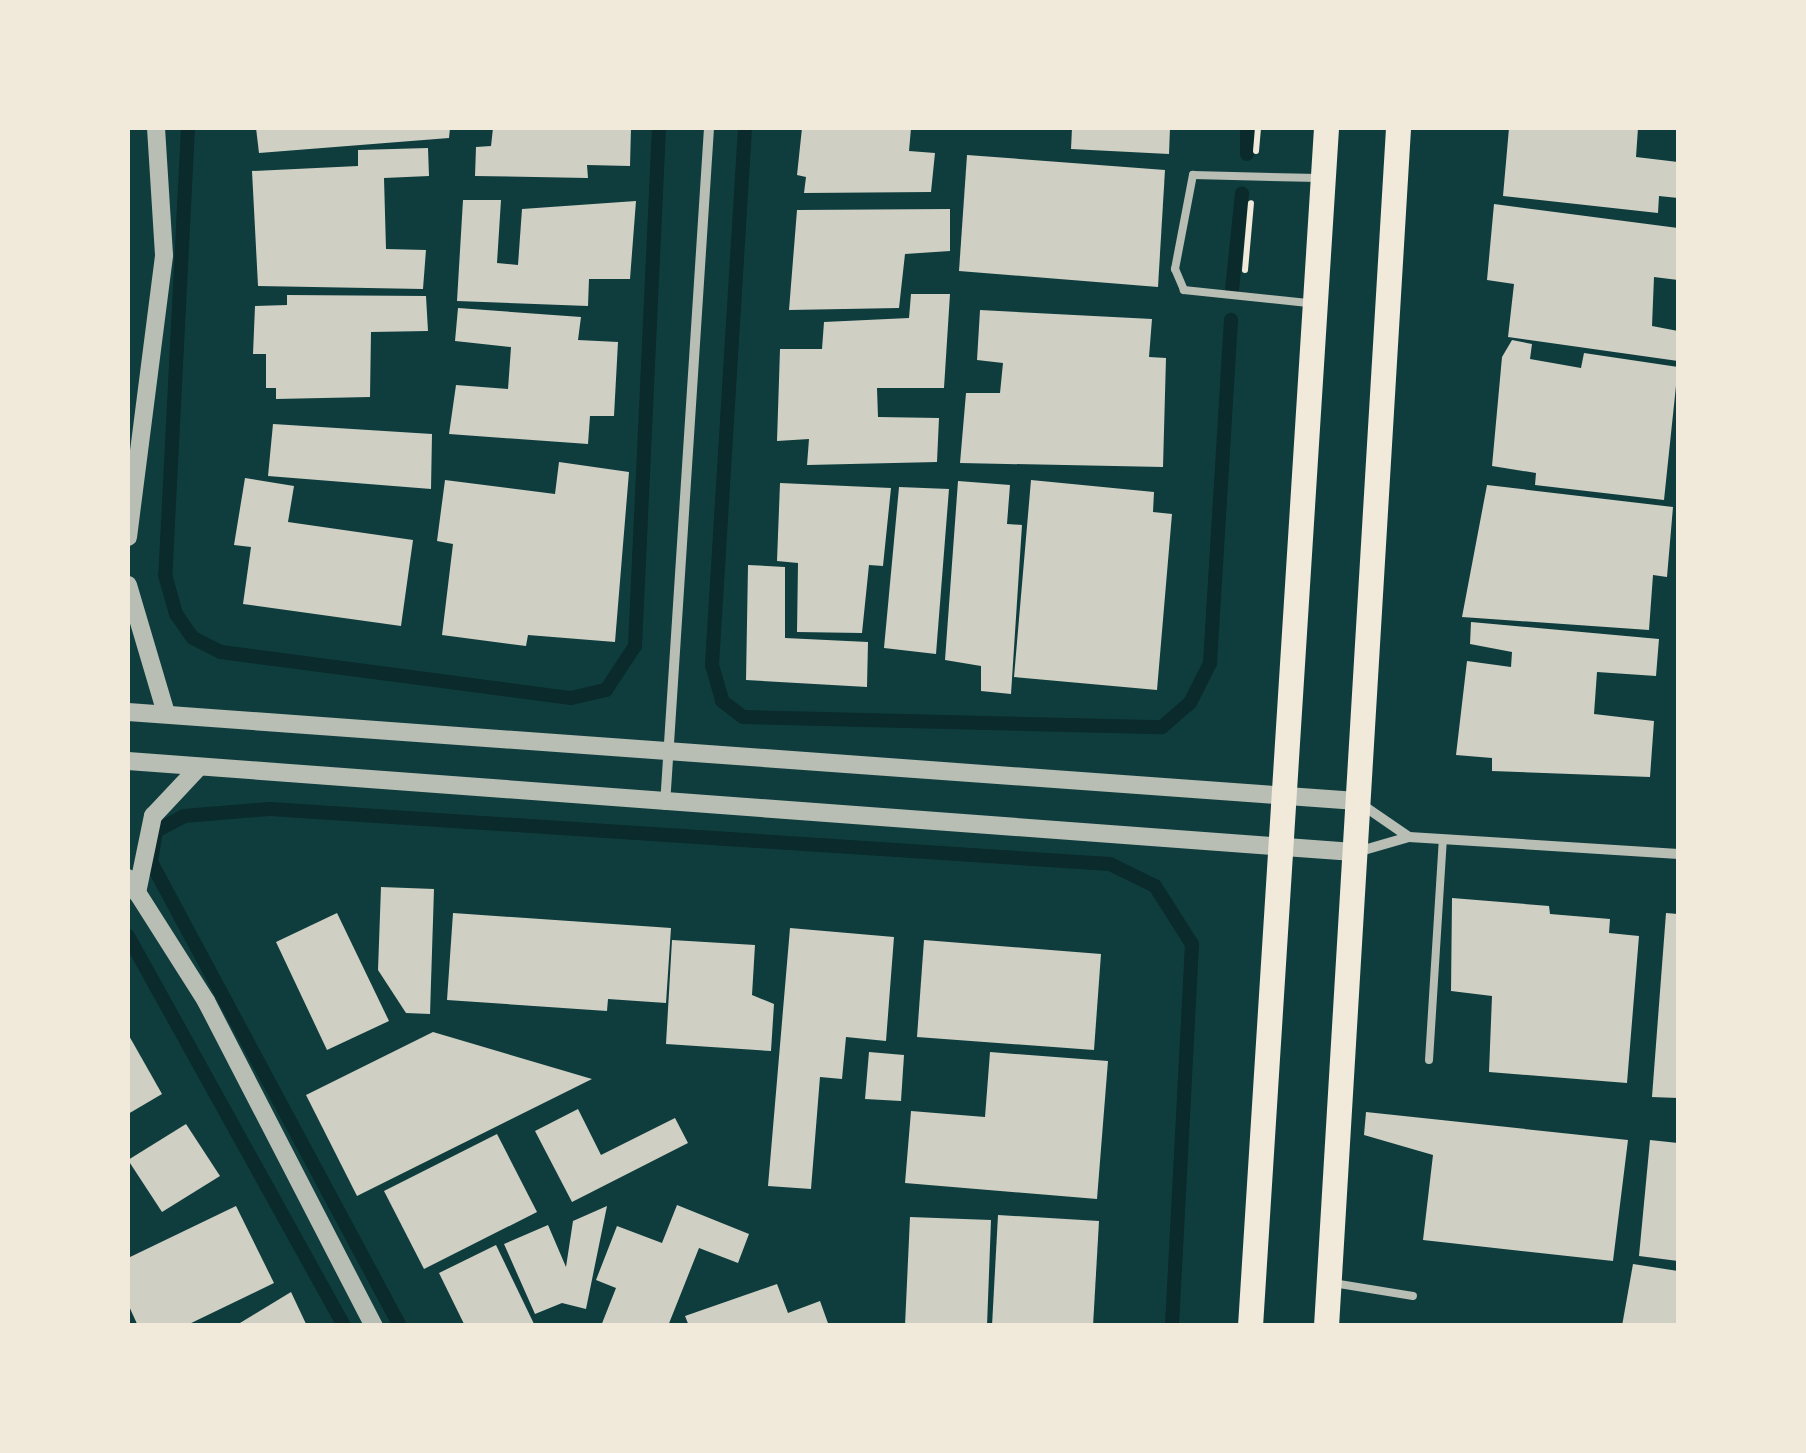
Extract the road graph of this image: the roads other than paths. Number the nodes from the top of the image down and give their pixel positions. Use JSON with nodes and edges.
{"nodes":[{"id":1,"x":156,"y":128,"type":"edge"},
{"id":2,"x":709,"y":128,"type":"edge"},
{"id":3,"x":1326,"y":128,"type":"edge"},
{"id":4,"x":1398,"y":128,"type":"edge"},
{"id":5,"x":1322,"y":178,"type":"junction"},
{"id":6,"x":1315,"y":304,"type":"junction"},
{"id":7,"x":128,"y":536,"type":"edge"},
{"id":8,"x":128,"y":584,"type":"edge"},
{"id":9,"x":128,"y":712,"type":"edge"},
{"id":10,"x":166,"y":713,"type":"junction"},
{"id":11,"x":669,"y":749,"type":"junction"},
{"id":12,"x":128,"y":761,"type":"edge"},
{"id":13,"x":198,"y":768,"type":"junction"},
{"id":14,"x":1280,"y":798,"type":"junction"},
{"id":15,"x":1357,"y":802,"type":"junction"},
{"id":16,"x":665,"y":807,"type":"junction"},
{"id":17,"x":1410,"y":837,"type":"junction"},
{"id":18,"x":1443,"y":839,"type":"junction"},
{"id":19,"x":1278,"y":849,"type":"junction"},
{"id":20,"x":1354,"y":852,"type":"junction"},
{"id":21,"x":1678,"y":854,"type":"edge"},
{"id":22,"x":132,"y":885,"type":"edge"},
{"id":23,"x":1429,"y":1060,"type":"dead end"},
{"id":24,"x":1329,"y":1282,"type":"junction"},
{"id":25,"x":1413,"y":1296,"type":"dead end"},
{"id":26,"x":374,"y":1326,"type":"edge"},
{"id":27,"x":1250,"y":1326,"type":"edge"},
{"id":28,"x":1326,"y":1326,"type":"edge"}],
"edges":[{"from":1,"to":7,"type":"street"},
{"from":2,"to":11,"type":"street"},
{"from":3,"to":5,"type":"main road"},
{"from":4,"to":15,"type":"main road"},
{"from":5,"to":6,"type":"main road"},
{"from":5,"to":6,"type":"lane"},
{"from":6,"to":14,"type":"main road"},
{"from":8,"to":10,"type":"street"},
{"from":9,"to":10,"type":"street"},
{"from":10,"to":11,"type":"street"},
{"from":11,"to":14,"type":"street"},
{"from":11,"to":16,"type":"street"},
{"from":12,"to":13,"type":"street"},
{"from":13,"to":16,"type":"street"},
{"from":13,"to":22,"type":"street"},
{"from":14,"to":15,"type":"street"},
{"from":14,"to":19,"type":"main road"},
{"from":15,"to":17,"type":"street"},
{"from":15,"to":20,"type":"main road"},
{"from":16,"to":19,"type":"street"},
{"from":17,"to":18,"type":"street"},
{"from":17,"to":20,"type":"street"},
{"from":18,"to":21,"type":"street"},
{"from":18,"to":23,"type":"lane"},
{"from":19,"to":20,"type":"street"},
{"from":19,"to":27,"type":"main road"},
{"from":20,"to":24,"type":"main road"},
{"from":22,"to":26,"type":"street"},
{"from":24,"to":25,"type":"lane"},
{"from":24,"to":28,"type":"main road"}]}
